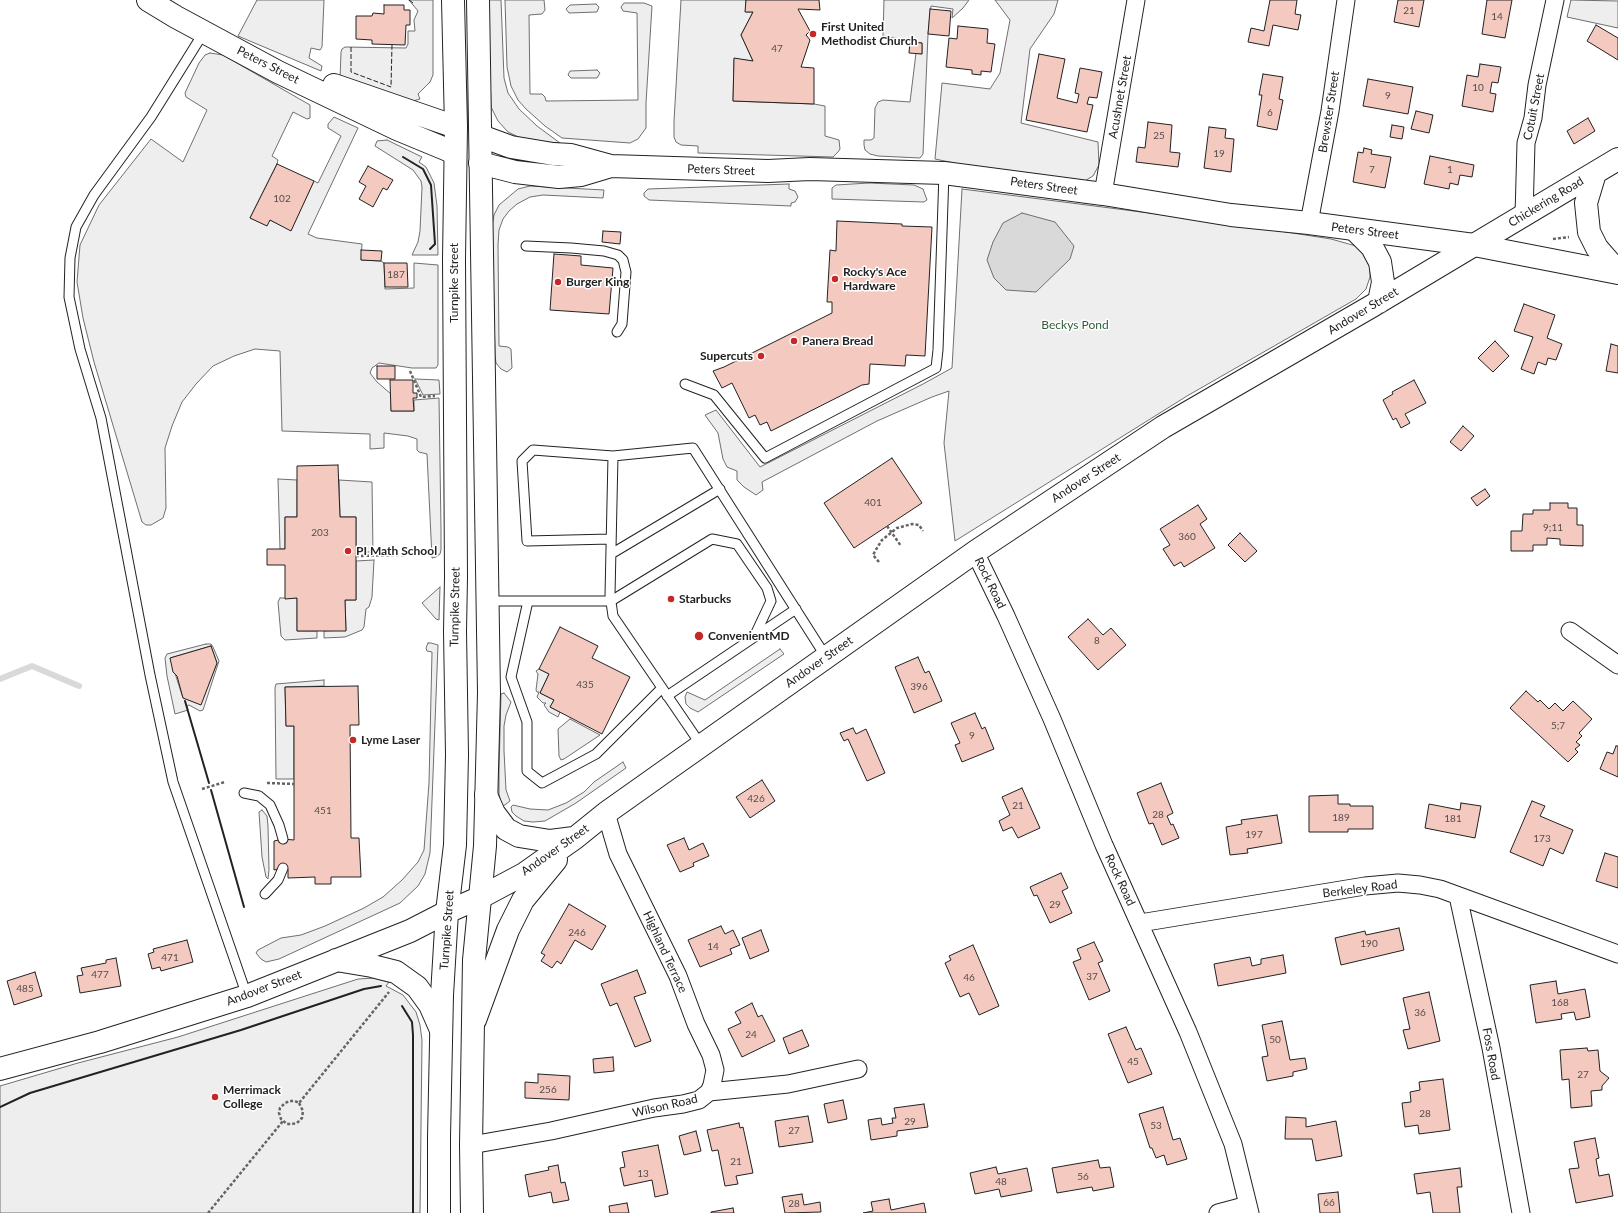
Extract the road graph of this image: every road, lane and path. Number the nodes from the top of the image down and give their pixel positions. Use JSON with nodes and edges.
{"nodes":[{"id":1,"x":148,"y":0,"type":"edge"},
{"id":2,"x":453,"y":0,"type":"edge"},
{"id":3,"x":478,"y":0,"type":"edge"},
{"id":4,"x":1136,"y":0,"type":"edge"},
{"id":5,"x":1346,"y":0,"type":"edge"},
{"id":6,"x":1555,"y":0,"type":"edge"},
{"id":7,"x":204,"y":32,"type":"junction"},
{"id":8,"x":231,"y":47,"type":"junction"},
{"id":9,"x":456,"y":127,"type":"junction"},
{"id":10,"x":481,"y":136,"type":"junction"},
{"id":11,"x":455,"y":153,"type":"junction"},
{"id":12,"x":1618,"y":159,"type":"edge"},
{"id":13,"x":480,"y":163,"type":"junction"},
{"id":14,"x":611,"y":166,"type":"junction"},
{"id":15,"x":944,"y":173,"type":"junction"},
{"id":16,"x":1595,"y":173,"type":"junction"},
{"id":17,"x":1103,"y":194,"type":"junction"},
{"id":18,"x":1524,"y":215,"type":"junction"},
{"id":19,"x":1309,"y":223,"type":"junction"},
{"id":20,"x":1355,"y":230,"type":"junction"},
{"id":21,"x":1576,"y":236,"type":"dead end"},
{"id":22,"x":1552,"y":244,"type":"dead end"},
{"id":23,"x":1474,"y":245,"type":"junction"},
{"id":24,"x":526,"y":246,"type":"dead end"},
{"id":25,"x":1618,"y":272,"type":"edge"},
{"id":26,"x":1379,"y":302,"type":"junction"},
{"id":27,"x":616,"y":332,"type":"dead end"},
{"id":28,"x":410,"y":371,"type":"dead end"},
{"id":29,"x":685,"y":384,"type":"dead end"},
{"id":30,"x":441,"y":396,"type":"dead end"},
{"id":31,"x":613,"y":456,"type":"junction"},
{"id":32,"x":720,"y":489,"type":"junction"},
{"id":33,"x":888,"y":526,"type":"dead end"},
{"id":34,"x":923,"y":531,"type":"dead end"},
{"id":35,"x":892,"y":532,"type":"junction"},
{"id":36,"x":611,"y":540,"type":"junction"},
{"id":37,"x":901,"y":546,"type":"dead end"},
{"id":38,"x":975,"y":552,"type":"junction"},
{"id":39,"x":611,"y":554,"type":"junction"},
{"id":40,"x":405,"y":555,"type":"dead end"},
{"id":41,"x":356,"y":556,"type":"dead end"},
{"id":42,"x":879,"y":562,"type":"dead end"},
{"id":43,"x":488,"y":601,"type":"junction"},
{"id":44,"x":528,"y":601,"type":"junction"},
{"id":45,"x":611,"y":602,"type":"junction"},
{"id":46,"x":796,"y":609,"type":"junction"},
{"id":47,"x":1570,"y":631,"type":"dead end"},
{"id":48,"x":754,"y":637,"type":"junction"},
{"id":49,"x":826,"y":657,"type":"junction"},
{"id":50,"x":1618,"y":665,"type":"edge"},
{"id":51,"x":662,"y":688,"type":"junction"},
{"id":52,"x":667,"y":696,"type":"junction"},
{"id":53,"x":701,"y":746,"type":"junction"},
{"id":54,"x":225,"y":782,"type":"dead end"},
{"id":55,"x":263,"y":783,"type":"dead end"},
{"id":56,"x":294,"y":784,"type":"dead end"},
{"id":57,"x":202,"y":789,"type":"dead end"},
{"id":58,"x":244,"y":793,"type":"dead end"},
{"id":59,"x":486,"y":795,"type":"junction"},
{"id":60,"x":606,"y":813,"type":"junction"},
{"id":61,"x":575,"y":838,"type":"junction"},
{"id":62,"x":283,"y":839,"type":"dead end"},
{"id":63,"x":283,"y":868,"type":"dead end"},
{"id":64,"x":265,"y":894,"type":"dead end"},
{"id":65,"x":1458,"y":896,"type":"junction"},
{"id":66,"x":479,"y":898,"type":"junction"},
{"id":67,"x":447,"y":912,"type":"junction"},
{"id":68,"x":1140,"y":923,"type":"junction"},
{"id":69,"x":1618,"y":954,"type":"edge"},
{"id":70,"x":336,"y":960,"type":"junction"},
{"id":71,"x":389,"y":991,"type":"dead end"},
{"id":72,"x":247,"y":996,"type":"junction"},
{"id":73,"x":473,"y":1025,"type":"junction"},
{"id":74,"x":441,"y":1030,"type":"junction"},
{"id":75,"x":0,"y":1068,"type":"edge"},
{"id":76,"x":858,"y":1069,"type":"dead end"},
{"id":77,"x":709,"y":1092,"type":"junction"},
{"id":78,"x":299,"y":1103,"type":"junction"},
{"id":79,"x":283,"y":1121,"type":"junction"},
{"id":80,"x":471,"y":1145,"type":"junction"},
{"id":81,"x":1249,"y":1209,"type":"edge"},
{"id":82,"x":208,"y":1213,"type":"edge"},
{"id":83,"x":439,"y":1213,"type":"edge"},
{"id":84,"x":472,"y":1213,"type":"edge"},
{"id":85,"x":1218,"y":1213,"type":"edge"},
{"id":86,"x":1521,"y":1213,"type":"edge"}],
"edges":[{"from":1,"to":7,"type":"main road"},
{"from":2,"to":9,"type":"main road","name":"Turnpike Street"},
{"from":3,"to":10,"type":"main road"},
{"from":4,"to":17,"type":"street","name":"Acushnet Street"},
{"from":5,"to":19,"type":"street","name":"Brewster Street"},
{"from":6,"to":18,"type":"street","name":"Cotuit Street"},
{"from":7,"to":8,"type":"main road"},
{"from":7,"to":72,"type":"lane"},
{"from":8,"to":9,"type":"main road","name":"Peters Street"},
{"from":8,"to":11,"type":"main road","name":"Peters Street"},
{"from":9,"to":10,"type":"main road","name":"Peters Street"},
{"from":9,"to":11,"type":"main road","name":"Turnpike Street"},
{"from":10,"to":13,"type":"main road"},
{"from":10,"to":14,"type":"main road","name":"Peters Street"},
{"from":11,"to":13,"type":"main road","name":"Peters Street"},
{"from":11,"to":67,"type":"main road","name":"Turnpike Street"},
{"from":12,"to":16,"type":"main road","name":"Chickering Road"},
{"from":13,"to":14,"type":"main road","name":"Peters Street"},
{"from":13,"to":43,"type":"main road"},
{"from":14,"to":15,"type":"main road","name":"Peters Street"},
{"from":15,"to":17,"type":"main road","name":"Peters Street"},
{"from":15,"to":29,"type":"lane"},
{"from":16,"to":18,"type":"main road","name":"Chickering Road"},
{"from":16,"to":25,"type":"main road"},
{"from":17,"to":19,"type":"main road","name":"Peters Street"},
{"from":18,"to":23,"type":"main road","name":"Chickering Road"},
{"from":19,"to":20,"type":"main road","name":"Peters Street"},
{"from":20,"to":23,"type":"main road","name":"Peters Street"},
{"from":20,"to":26,"type":"main road"},
{"from":21,"to":22,"type":"path"},
{"from":23,"to":25,"type":"main road"},
{"from":23,"to":26,"type":"main road","name":"Andover Street"},
{"from":24,"to":27,"type":"lane"},
{"from":26,"to":38,"type":"main road","name":"Andover Street"},
{"from":28,"to":30,"type":"path"},
{"from":31,"to":32,"type":"lane"},
{"from":31,"to":36,"type":"lane"},
{"from":31,"to":36,"type":"lane"},
{"from":32,"to":39,"type":"lane"},
{"from":32,"to":46,"type":"lane"},
{"from":33,"to":35,"type":"path"},
{"from":34,"to":35,"type":"path"},
{"from":35,"to":37,"type":"path"},
{"from":35,"to":42,"type":"path"},
{"from":36,"to":39,"type":"lane"},
{"from":38,"to":49,"type":"main road","name":"Andover Street"},
{"from":38,"to":68,"type":"street","name":"Rock Road"},
{"from":39,"to":45,"type":"lane"},
{"from":40,"to":41,"type":"path"},
{"from":43,"to":44,"type":"lane"},
{"from":43,"to":59,"type":"main road"},
{"from":44,"to":45,"type":"lane"},
{"from":44,"to":51,"type":"lane"},
{"from":45,"to":48,"type":"lane"},
{"from":45,"to":51,"type":"lane"},
{"from":46,"to":48,"type":"lane"},
{"from":46,"to":49,"type":"lane"},
{"from":47,"to":50,"type":"street"},
{"from":48,"to":52,"type":"lane"},
{"from":49,"to":53,"type":"main road","name":"Andover Street"},
{"from":51,"to":52,"type":"lane"},
{"from":52,"to":53,"type":"lane"},
{"from":53,"to":60,"type":"main road","name":"Andover Street"},
{"from":54,"to":57,"type":"path"},
{"from":55,"to":56,"type":"path"},
{"from":58,"to":62,"type":"lane"},
{"from":59,"to":61,"type":"main road"},
{"from":59,"to":66,"type":"main road"},
{"from":60,"to":61,"type":"main road","name":"Andover Street"},
{"from":60,"to":77,"type":"street","name":"Highland Terrace"},
{"from":61,"to":66,"type":"main road","name":"Andover Street"},
{"from":61,"to":73,"type":"main road"},
{"from":63,"to":64,"type":"lane"},
{"from":65,"to":68,"type":"street","name":"Berkeley Road"},
{"from":65,"to":69,"type":"street","name":"Berkeley Road"},
{"from":65,"to":86,"type":"street","name":"Foss Road"},
{"from":66,"to":67,"type":"main road","name":"Andover Street"},
{"from":66,"to":73,"type":"main road"},
{"from":67,"to":70,"type":"main road","name":"Andover Street"},
{"from":67,"to":74,"type":"main road","name":"Turnpike Street"},
{"from":68,"to":81,"type":"street","name":"Rock Road"},
{"from":70,"to":72,"type":"main road","name":"Andover Street"},
{"from":70,"to":74,"type":"main road"},
{"from":71,"to":78,"type":"path"},
{"from":72,"to":75,"type":"main road","name":"Andover Street"},
{"from":73,"to":80,"type":"main road"},
{"from":74,"to":83,"type":"main road","name":"Turnpike Street"},
{"from":76,"to":77,"type":"street","name":"Wilson Road"},
{"from":77,"to":80,"type":"street","name":"Wilson Road"},
{"from":78,"to":79,"type":"path"},
{"from":78,"to":79,"type":"path"},
{"from":79,"to":82,"type":"path"},
{"from":80,"to":84,"type":"main road"},
{"from":81,"to":85,"type":"street"}]}
